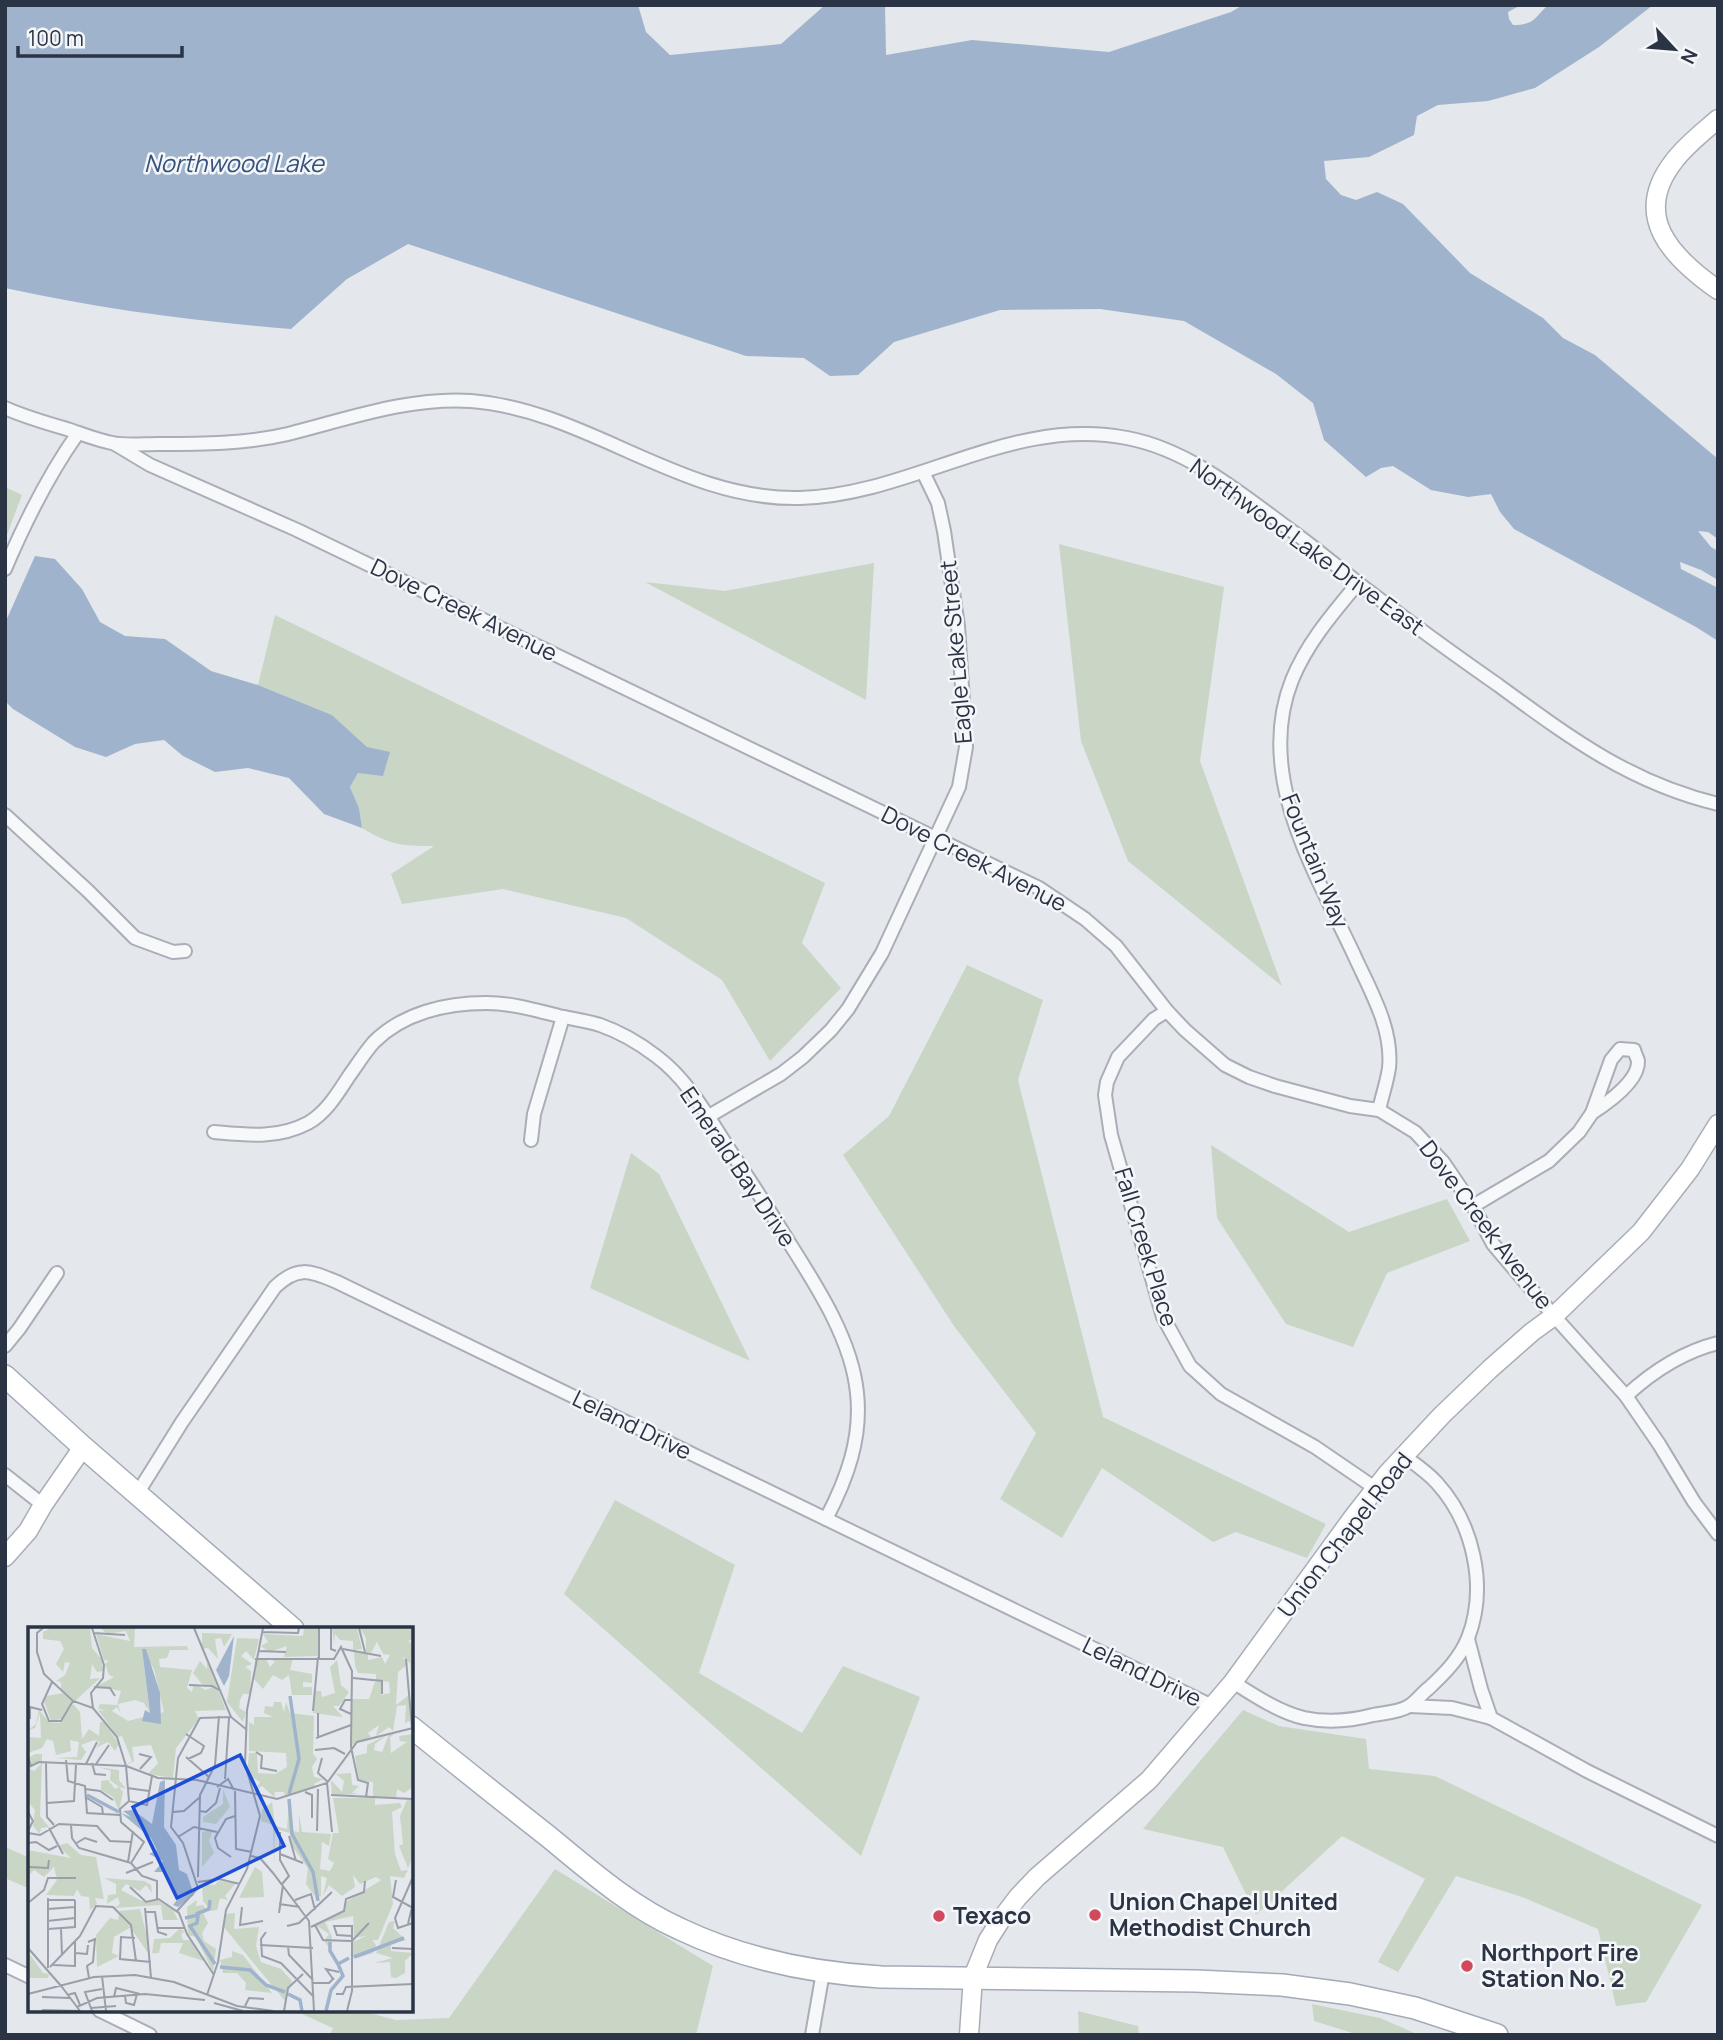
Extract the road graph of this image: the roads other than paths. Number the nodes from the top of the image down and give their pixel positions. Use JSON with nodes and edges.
{"nodes":[{"id":1,"x":1718,"y":119,"type":"edge"},
{"id":2,"x":1718,"y":290,"type":"edge"},
{"id":3,"x":5,"y":408,"type":"edge"},
{"id":4,"x":78,"y":433,"type":"junction"},
{"id":5,"x":115,"y":444,"type":"junction"},
{"id":6,"x":923,"y":472,"type":"junction"},
{"id":7,"x":5,"y":569,"type":"edge"},
{"id":8,"x":1358,"y":583,"type":"junction"},
{"id":9,"x":1718,"y":804,"type":"edge"},
{"id":10,"x":5,"y":815,"type":"edge"},
{"id":11,"x":936,"y":837,"type":"junction"},
{"id":12,"x":185,"y":951,"type":"dead end"},
{"id":13,"x":1167,"y":1011,"type":"junction"},
{"id":14,"x":563,"y":1017,"type":"junction"},
{"id":15,"x":1379,"y":1110,"type":"junction"},
{"id":16,"x":1592,"y":1113,"type":"junction"},
{"id":17,"x":709,"y":1116,"type":"junction"},
{"id":18,"x":1718,"y":1125,"type":"edge"},
{"id":19,"x":215,"y":1132,"type":"dead end"},
{"id":20,"x":531,"y":1140,"type":"dead end"},
{"id":21,"x":1474,"y":1206,"type":"junction"},
{"id":22,"x":57,"y":1273,"type":"dead end"},
{"id":23,"x":1554,"y":1316,"type":"junction"},
{"id":24,"x":1718,"y":1343,"type":"edge"},
{"id":25,"x":5,"y":1346,"type":"edge"},
{"id":26,"x":5,"y":1376,"type":"edge"},
{"id":27,"x":1626,"y":1396,"type":"junction"},
{"id":28,"x":83,"y":1447,"type":"junction"},
{"id":29,"x":1404,"y":1456,"type":"junction"},
{"id":30,"x":5,"y":1475,"type":"edge"},
{"id":31,"x":1375,"y":1488,"type":"junction"},
{"id":32,"x":137,"y":1494,"type":"junction"},
{"id":33,"x":43,"y":1505,"type":"junction"},
{"id":34,"x":826,"y":1519,"type":"junction"},
{"id":35,"x":1718,"y":1534,"type":"edge"},
{"id":36,"x":5,"y":1557,"type":"edge"},
{"id":37,"x":291,"y":1627,"type":"edge"},
{"id":38,"x":1468,"y":1639,"type":"junction"},
{"id":39,"x":1233,"y":1682,"type":"junction"},
{"id":40,"x":1212,"y":1706,"type":"junction"},
{"id":41,"x":1410,"y":1706,"type":"junction"},
{"id":42,"x":1491,"y":1718,"type":"junction"},
{"id":43,"x":413,"y":1729,"type":"edge"},
{"id":44,"x":1718,"y":1836,"type":"edge"},
{"id":45,"x":5,"y":1965,"type":"edge"},
{"id":46,"x":823,"y":1972,"type":"junction"},
{"id":47,"x":28,"y":1976,"type":"edge"},
{"id":48,"x":973,"y":1977,"type":"junction"},
{"id":49,"x":103,"y":2012,"type":"edge"},
{"id":50,"x":150,"y":2035,"type":"edge"},
{"id":51,"x":812,"y":2035,"type":"edge"},
{"id":52,"x":970,"y":2035,"type":"edge"},
{"id":53,"x":1497,"y":2035,"type":"edge"}],
"edges":[{"from":1,"to":2,"type":"street"},
{"from":3,"to":4,"type":"street","name":"Northwood Lake Drive East"},
{"from":4,"to":5,"type":"street","name":"Northwood Lake Drive East"},
{"from":4,"to":7,"type":"street"},
{"from":5,"to":6,"type":"street","name":"Northwood Lake Drive East"},
{"from":5,"to":11,"type":"street","name":"Dove Creek Avenue"},
{"from":6,"to":8,"type":"street","name":"Northwood Lake Drive East"},
{"from":6,"to":11,"type":"street","name":"Eagle Lake Street"},
{"from":8,"to":9,"type":"street","name":"Northwood Lake Drive East"},
{"from":8,"to":15,"type":"street","name":"Fountain Way"},
{"from":10,"to":12,"type":"street"},
{"from":11,"to":13,"type":"street","name":"Dove Creek Avenue"},
{"from":11,"to":17,"type":"street","name":"Eagle Lake Street"},
{"from":13,"to":15,"type":"street","name":"Dove Creek Avenue"},
{"from":13,"to":31,"type":"street","name":"Fall Creek Place"},
{"from":14,"to":17,"type":"street","name":"Emerald Bay Drive"},
{"from":14,"to":19,"type":"street","name":"Emerald Bay Drive"},
{"from":14,"to":20,"type":"street"},
{"from":15,"to":21,"type":"street","name":"Dove Creek Avenue"},
{"from":16,"to":16,"type":"street"},
{"from":16,"to":21,"type":"street"},
{"from":17,"to":34,"type":"street","name":"Emerald Bay Drive"},
{"from":18,"to":23,"type":"street","name":"Union Chapel Road"},
{"from":21,"to":23,"type":"street","name":"Dove Creek Avenue"},
{"from":22,"to":25,"type":"street"},
{"from":23,"to":27,"type":"street","name":"Dove Creek Avenue"},
{"from":23,"to":29,"type":"street","name":"Union Chapel Road"},
{"from":24,"to":27,"type":"street"},
{"from":26,"to":28,"type":"main road"},
{"from":27,"to":35,"type":"street","name":"Dove Creek Avenue"},
{"from":28,"to":32,"type":"main road"},
{"from":28,"to":33,"type":"street"},
{"from":29,"to":31,"type":"street","name":"Union Chapel Road"},
{"from":29,"to":38,"type":"street"},
{"from":30,"to":33,"type":"street"},
{"from":31,"to":39,"type":"street","name":"Union Chapel Road"},
{"from":32,"to":34,"type":"street","name":"Leland Drive"},
{"from":32,"to":37,"type":"main road"},
{"from":33,"to":36,"type":"street"},
{"from":34,"to":40,"type":"street","name":"Leland Drive"},
{"from":38,"to":41,"type":"street"},
{"from":38,"to":42,"type":"street"},
{"from":39,"to":40,"type":"street","name":"Union Chapel Road"},
{"from":39,"to":41,"type":"street"},
{"from":40,"to":48,"type":"street","name":"Union Chapel Road"},
{"from":41,"to":42,"type":"street"},
{"from":42,"to":44,"type":"street"},
{"from":43,"to":46,"type":"main road"},
{"from":45,"to":47,"type":"street"},
{"from":46,"to":48,"type":"main road"},
{"from":46,"to":51,"type":"street"},
{"from":48,"to":52,"type":"street"},
{"from":48,"to":53,"type":"main road"},
{"from":49,"to":50,"type":"street"}]}
